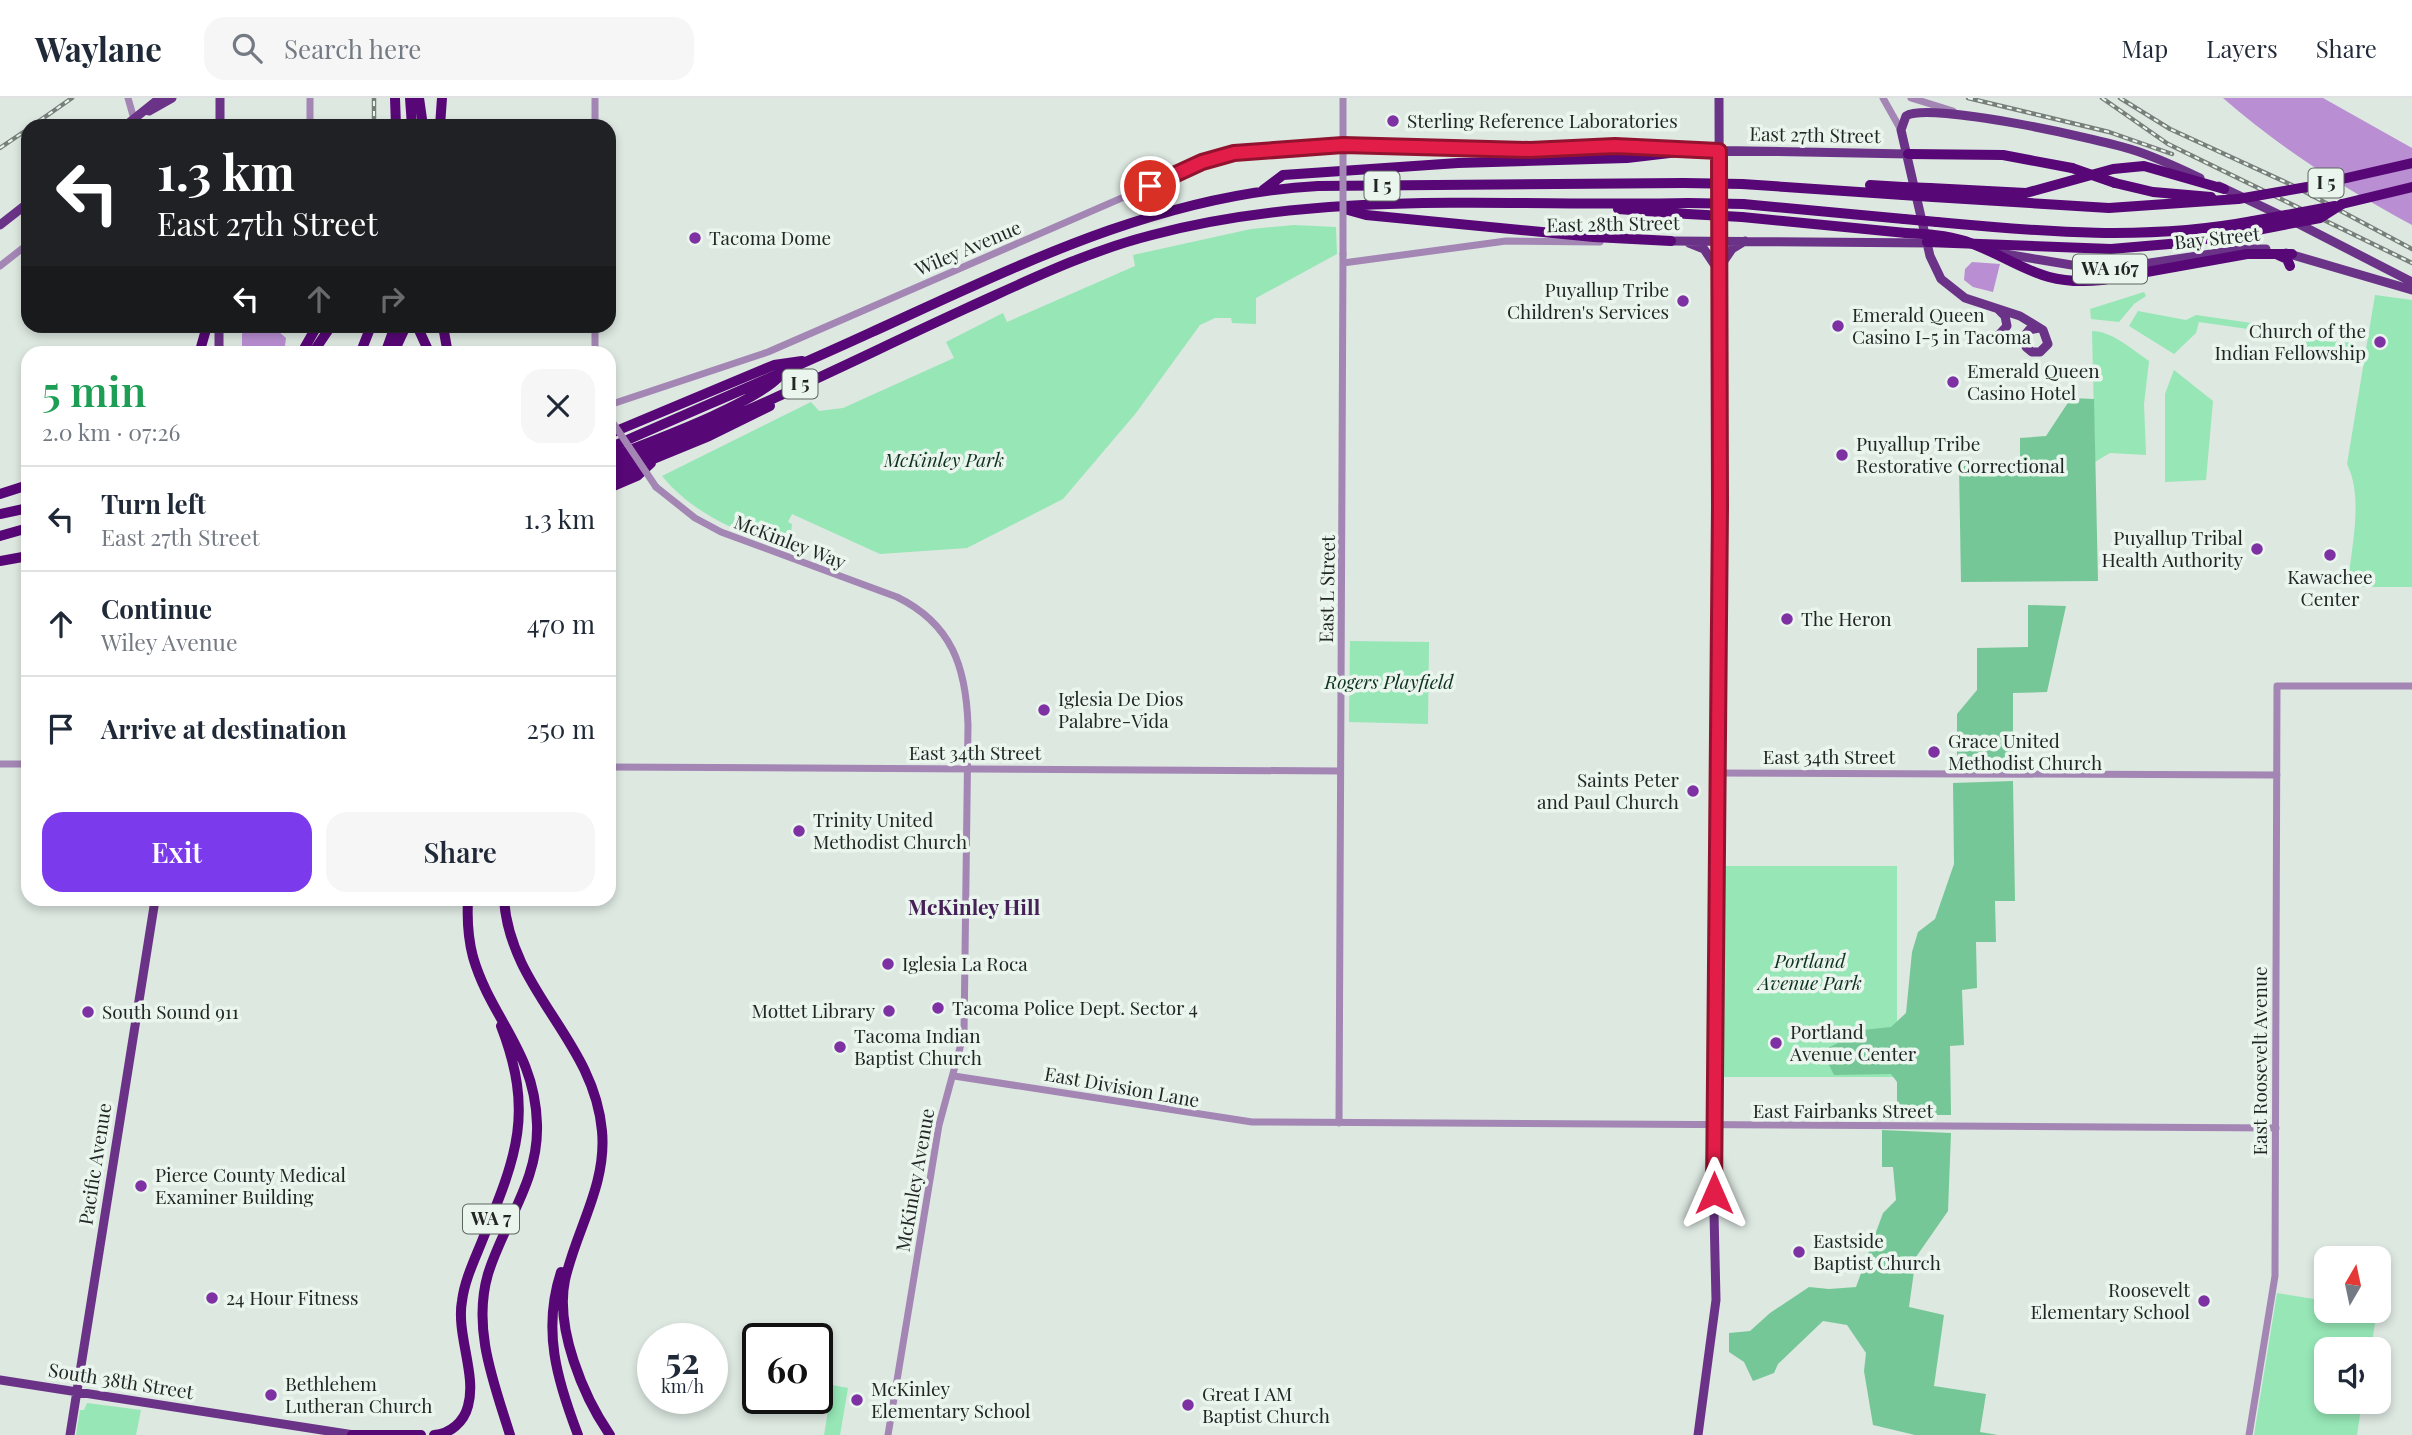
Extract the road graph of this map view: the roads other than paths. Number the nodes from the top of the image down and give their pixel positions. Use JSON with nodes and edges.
{"nodes":[{"id":1,"x":128,"y":98,"type":"edge"},
{"id":2,"x":160,"y":98,"type":"edge"},
{"id":3,"x":172,"y":98,"type":"edge"},
{"id":4,"x":220,"y":98,"type":"edge"},
{"id":5,"x":310,"y":98,"type":"edge"},
{"id":6,"x":395,"y":98,"type":"edge"},
{"id":7,"x":410,"y":98,"type":"edge"},
{"id":8,"x":419,"y":98,"type":"edge"},
{"id":9,"x":442,"y":98,"type":"edge"},
{"id":10,"x":595,"y":98,"type":"edge"},
{"id":11,"x":1343,"y":98,"type":"edge"},
{"id":12,"x":1719,"y":98,"type":"edge"},
{"id":13,"x":1883,"y":98,"type":"edge"},
{"id":14,"x":1911,"y":98,"type":"edge"},
{"id":15,"x":136,"y":117,"type":"junction"},
{"id":16,"x":134,"y":119,"type":"edge"},
{"id":17,"x":220,"y":119,"type":"edge"},
{"id":18,"x":310,"y":119,"type":"edge"},
{"id":19,"x":396,"y":119,"type":"edge"},
{"id":20,"x":412,"y":119,"type":"edge"},
{"id":21,"x":422,"y":119,"type":"edge"},
{"id":22,"x":440,"y":119,"type":"edge"},
{"id":23,"x":595,"y":119,"type":"edge"},
{"id":24,"x":2012,"y":122,"type":"junction"},
{"id":25,"x":1902,"y":134,"type":"junction"},
{"id":26,"x":1343,"y":149,"type":"junction"},
{"id":27,"x":1695,"y":150,"type":"junction"},
{"id":28,"x":1719,"y":151,"type":"junction"},
{"id":29,"x":1881,"y":153,"type":"junction"},
{"id":30,"x":1908,"y":154,"type":"junction"},
{"id":31,"x":2412,"y":163,"type":"edge"},
{"id":32,"x":2412,"y":187,"type":"edge"},
{"id":33,"x":2224,"y":189,"type":"junction"},
{"id":34,"x":1261,"y":191,"type":"junction"},
{"id":35,"x":1932,"y":193,"type":"junction"},
{"id":36,"x":2238,"y":199,"type":"junction"},
{"id":37,"x":2342,"y":204,"type":"junction"},
{"id":38,"x":1339,"y":207,"type":"junction"},
{"id":39,"x":21,"y":208,"type":"edge"},
{"id":40,"x":1688,"y":209,"type":"junction"},
{"id":41,"x":0,"y":225,"type":"edge"},
{"id":42,"x":1719,"y":240,"type":"junction"},
{"id":43,"x":1676,"y":241,"type":"junction"},
{"id":44,"x":1747,"y":241,"type":"junction"},
{"id":45,"x":1927,"y":242,"type":"junction"},
{"id":46,"x":21,"y":250,"type":"edge"},
{"id":47,"x":2272,"y":253,"type":"junction"},
{"id":48,"x":2292,"y":254,"type":"junction"},
{"id":49,"x":2305,"y":257,"type":"junction"},
{"id":50,"x":1343,"y":258,"type":"junction"},
{"id":51,"x":0,"y":266,"type":"edge"},
{"id":52,"x":2290,"y":266,"type":"joint"},
{"id":53,"x":1718,"y":270,"type":"junction"},
{"id":54,"x":2412,"y":282,"type":"edge"},
{"id":55,"x":2412,"y":290,"type":"edge"},
{"id":56,"x":989,"y":298,"type":"junction"},
{"id":57,"x":1993,"y":307,"type":"junction"},
{"id":58,"x":2009,"y":312,"type":"junction"},
{"id":59,"x":2039,"y":328,"type":"junction"},
{"id":60,"x":2025,"y":334,"type":"junction"},
{"id":61,"x":1995,"y":339,"type":"dead end"},
{"id":62,"x":809,"y":361,"type":"junction"},
{"id":63,"x":783,"y":373,"type":"junction"},
{"id":64,"x":616,"y":403,"type":"edge"},
{"id":65,"x":616,"y":427,"type":"edge"},
{"id":66,"x":616,"y":431,"type":"edge"},
{"id":67,"x":616,"y":445,"type":"edge"},
{"id":68,"x":616,"y":455,"type":"edge"},
{"id":69,"x":656,"y":458,"type":"junction"},
{"id":70,"x":616,"y":463,"type":"edge"},
{"id":71,"x":616,"y":474,"type":"edge"},
{"id":72,"x":616,"y":485,"type":"edge"},
{"id":73,"x":21,"y":488,"type":"edge"},
{"id":74,"x":21,"y":492,"type":"edge"},
{"id":75,"x":0,"y":496,"type":"edge"},
{"id":76,"x":21,"y":510,"type":"edge"},
{"id":77,"x":0,"y":514,"type":"edge"},
{"id":78,"x":21,"y":530,"type":"edge"},
{"id":79,"x":21,"y":536,"type":"edge"},
{"id":80,"x":0,"y":538,"type":"edge"},
{"id":81,"x":21,"y":557,"type":"edge"},
{"id":82,"x":0,"y":561,"type":"edge"},
{"id":83,"x":965,"y":680,"type":"joint"},
{"id":84,"x":2412,"y":686,"type":"edge"},
{"id":85,"x":0,"y":764,"type":"edge"},
{"id":86,"x":21,"y":764,"type":"edge"},
{"id":87,"x":616,"y":767,"type":"edge"},
{"id":88,"x":967,"y":769,"type":"junction"},
{"id":89,"x":1340,"y":771,"type":"junction"},
{"id":90,"x":1718,"y":772,"type":"junction"},
{"id":91,"x":2277,"y":775,"type":"junction"},
{"id":92,"x":154,"y":906,"type":"edge"},
{"id":93,"x":468,"y":906,"type":"edge"},
{"id":94,"x":506,"y":906,"type":"edge"},
{"id":95,"x":486,"y":988,"type":"junction"},
{"id":96,"x":954,"y":1076,"type":"junction"},
{"id":97,"x":1339,"y":1123,"type":"junction"},
{"id":98,"x":1285,"y":1124,"type":"joint"},
{"id":99,"x":1714,"y":1126,"type":"junction"},
{"id":100,"x":2276,"y":1128,"type":"junction"},
{"id":101,"x":594,"y":1196,"type":"junction"},
{"id":102,"x":0,"y":1380,"type":"edge"},
{"id":103,"x":77,"y":1391,"type":"junction"},
{"id":104,"x":70,"y":1435,"type":"edge"},
{"id":105,"x":353,"y":1435,"type":"edge"},
{"id":106,"x":421,"y":1435,"type":"edge"},
{"id":107,"x":434,"y":1435,"type":"edge"},
{"id":108,"x":510,"y":1435,"type":"edge"},
{"id":109,"x":578,"y":1435,"type":"edge"},
{"id":110,"x":610,"y":1435,"type":"edge"},
{"id":111,"x":888,"y":1435,"type":"edge"},
{"id":112,"x":1698,"y":1435,"type":"edge"},
{"id":113,"x":2249,"y":1435,"type":"edge"}],
"edges":[{"from":1,"to":15,"type":"street"},
{"from":2,"to":15,"type":"main road"},
{"from":3,"to":15,"type":"main road"},
{"from":4,"to":17,"type":"main road"},
{"from":5,"to":18,"type":"street"},
{"from":6,"to":19,"type":"highway"},
{"from":7,"to":20,"type":"highway"},
{"from":8,"to":21,"type":"highway"},
{"from":9,"to":22,"type":"highway"},
{"from":10,"to":23,"type":"street"},
{"from":11,"to":26,"type":"street","name":"East L Street"},
{"from":12,"to":28,"type":"main road"},
{"from":13,"to":25,"type":"street"},
{"from":14,"to":24,"type":"street","name":"Bay Street"},
{"from":15,"to":16,"type":"main road"},
{"from":24,"to":25,"type":"main road","name":"Bay Street"},
{"from":24,"to":33,"type":"main road","name":"Bay Street"},
{"from":25,"to":29,"type":"main road"},
{"from":25,"to":30,"type":"main road"},
{"from":26,"to":27,"type":"street","name":"East 27th Street"},
{"from":26,"to":50,"type":"street","name":"East L Street","bridge":true},
{"from":26,"to":64,"type":"street","name":"Wiley Avenue"},
{"from":27,"to":28,"type":"main road","name":"East 27th Street"},
{"from":27,"to":34,"type":"highway"},
{"from":28,"to":29,"type":"main road","name":"East 27th Street"},
{"from":28,"to":42,"type":"main road"},
{"from":29,"to":30,"type":"main road","name":"East 27th Street"},
{"from":30,"to":36,"type":"highway","bridge":true},
{"from":30,"to":45,"type":"main road"},
{"from":31,"to":36,"type":"highway","number":"I 5","bridge":true},
{"from":32,"to":37,"type":"highway","number":"I 5"},
{"from":33,"to":35,"type":"highway"},
{"from":33,"to":54,"type":"main road","name":"Bay Street"},
{"from":34,"to":35,"type":"highway","number":"I 5","bridge":true},
{"from":34,"to":62,"type":"highway","number":"I 5"},
{"from":35,"to":36,"type":"highway","number":"I 5"},
{"from":37,"to":40,"type":"highway","number":"I 5","bridge":true},
{"from":37,"to":45,"type":"highway","bridge":true},
{"from":38,"to":40,"type":"highway","number":"I 5"},
{"from":38,"to":43,"type":"highway"},
{"from":38,"to":56,"type":"highway","number":"I 5"},
{"from":39,"to":41,"type":"main road"},
{"from":40,"to":47,"type":"highway","bridge":true},
{"from":42,"to":43,"type":"main road","name":"East 28th Street"},
{"from":42,"to":44,"type":"main road","name":"East 28th Street"},
{"from":42,"to":53,"type":"main road"},
{"from":43,"to":50,"type":"street","name":"East 28th Street"},
{"from":43,"to":53,"type":"main road"},
{"from":44,"to":45,"type":"main road","name":"East 28th Street"},
{"from":44,"to":53,"type":"main road"},
{"from":45,"to":48,"type":"main road","name":"Bay Street","number":"WA 167"},
{"from":45,"to":57,"type":"main road"},
{"from":46,"to":51,"type":"street"},
{"from":47,"to":48,"type":"highway"},
{"from":47,"to":52,"type":"highway"},
{"from":48,"to":49,"type":"main road","name":"Bay Street","number":"WA 167"},
{"from":49,"to":52,"type":"main road"},
{"from":49,"to":55,"type":"main road","name":"Bay Street","number":"WA 167"},
{"from":50,"to":89,"type":"street","name":"East L Street"},
{"from":53,"to":90,"type":"main road"},
{"from":56,"to":69,"type":"highway","number":"I 5"},
{"from":56,"to":70,"type":"highway","number":"I 5"},
{"from":57,"to":58,"type":"main road"},
{"from":57,"to":61,"type":"main road"},
{"from":58,"to":59,"type":"main road"},
{"from":58,"to":60,"type":"main road"},
{"from":59,"to":60,"type":"main road"},
{"from":59,"to":60,"type":"main road"},
{"from":62,"to":63,"type":"highway","number":"I 5"},
{"from":62,"to":66,"type":"highway"},
{"from":63,"to":67,"type":"highway","number":"I 5"},
{"from":63,"to":68,"type":"highway","number":"I 5"},
{"from":65,"to":83,"type":"street","name":"McKinley Way","bridge":true},
{"from":69,"to":71,"type":"highway","number":"I 5"},
{"from":69,"to":72,"type":"highway"},
{"from":73,"to":75,"type":"highway"},
{"from":74,"to":75,"type":"highway"},
{"from":76,"to":77,"type":"highway"},
{"from":78,"to":80,"type":"highway"},
{"from":79,"to":80,"type":"highway"},
{"from":81,"to":82,"type":"highway"},
{"from":83,"to":88,"type":"street","name":"McKinley Avenue"},
{"from":84,"to":91,"type":"street","name":"East Roosevelt Avenue"},
{"from":85,"to":86,"type":"street"},
{"from":87,"to":88,"type":"street","name":"East 34th Street"},
{"from":88,"to":89,"type":"street","name":"East 34th Street"},
{"from":88,"to":96,"type":"street","name":"McKinley Avenue"},
{"from":89,"to":97,"type":"street","name":"East L Street"},
{"from":90,"to":91,"type":"street","name":"East 34th Street"},
{"from":90,"to":99,"type":"main road"},
{"from":91,"to":100,"type":"street","name":"East Roosevelt Avenue"},
{"from":92,"to":103,"type":"main road","name":"Pacific Avenue"},
{"from":93,"to":95,"type":"highway","number":"WA 7"},
{"from":94,"to":101,"type":"highway"},
{"from":95,"to":107,"type":"highway","number":"WA 7"},
{"from":95,"to":108,"type":"highway"},
{"from":96,"to":98,"type":"street","name":"East Division Lane"},
{"from":96,"to":111,"type":"street","name":"McKinley Avenue"},
{"from":97,"to":98,"type":"street","name":"East Fairbanks Street"},
{"from":97,"to":99,"type":"street","name":"East Fairbanks Street"},
{"from":99,"to":100,"type":"street","name":"East Fairbanks Street"},
{"from":99,"to":112,"type":"main road"},
{"from":100,"to":113,"type":"street","name":"East Roosevelt Avenue"},
{"from":101,"to":109,"type":"highway"},
{"from":101,"to":110,"type":"highway"},
{"from":102,"to":103,"type":"main road","name":"South 38th Street"},
{"from":103,"to":104,"type":"main road","name":"Pacific Avenue"},
{"from":103,"to":105,"type":"main road","name":"South 38th Street"},
{"from":105,"to":106,"type":"highway"}]}
